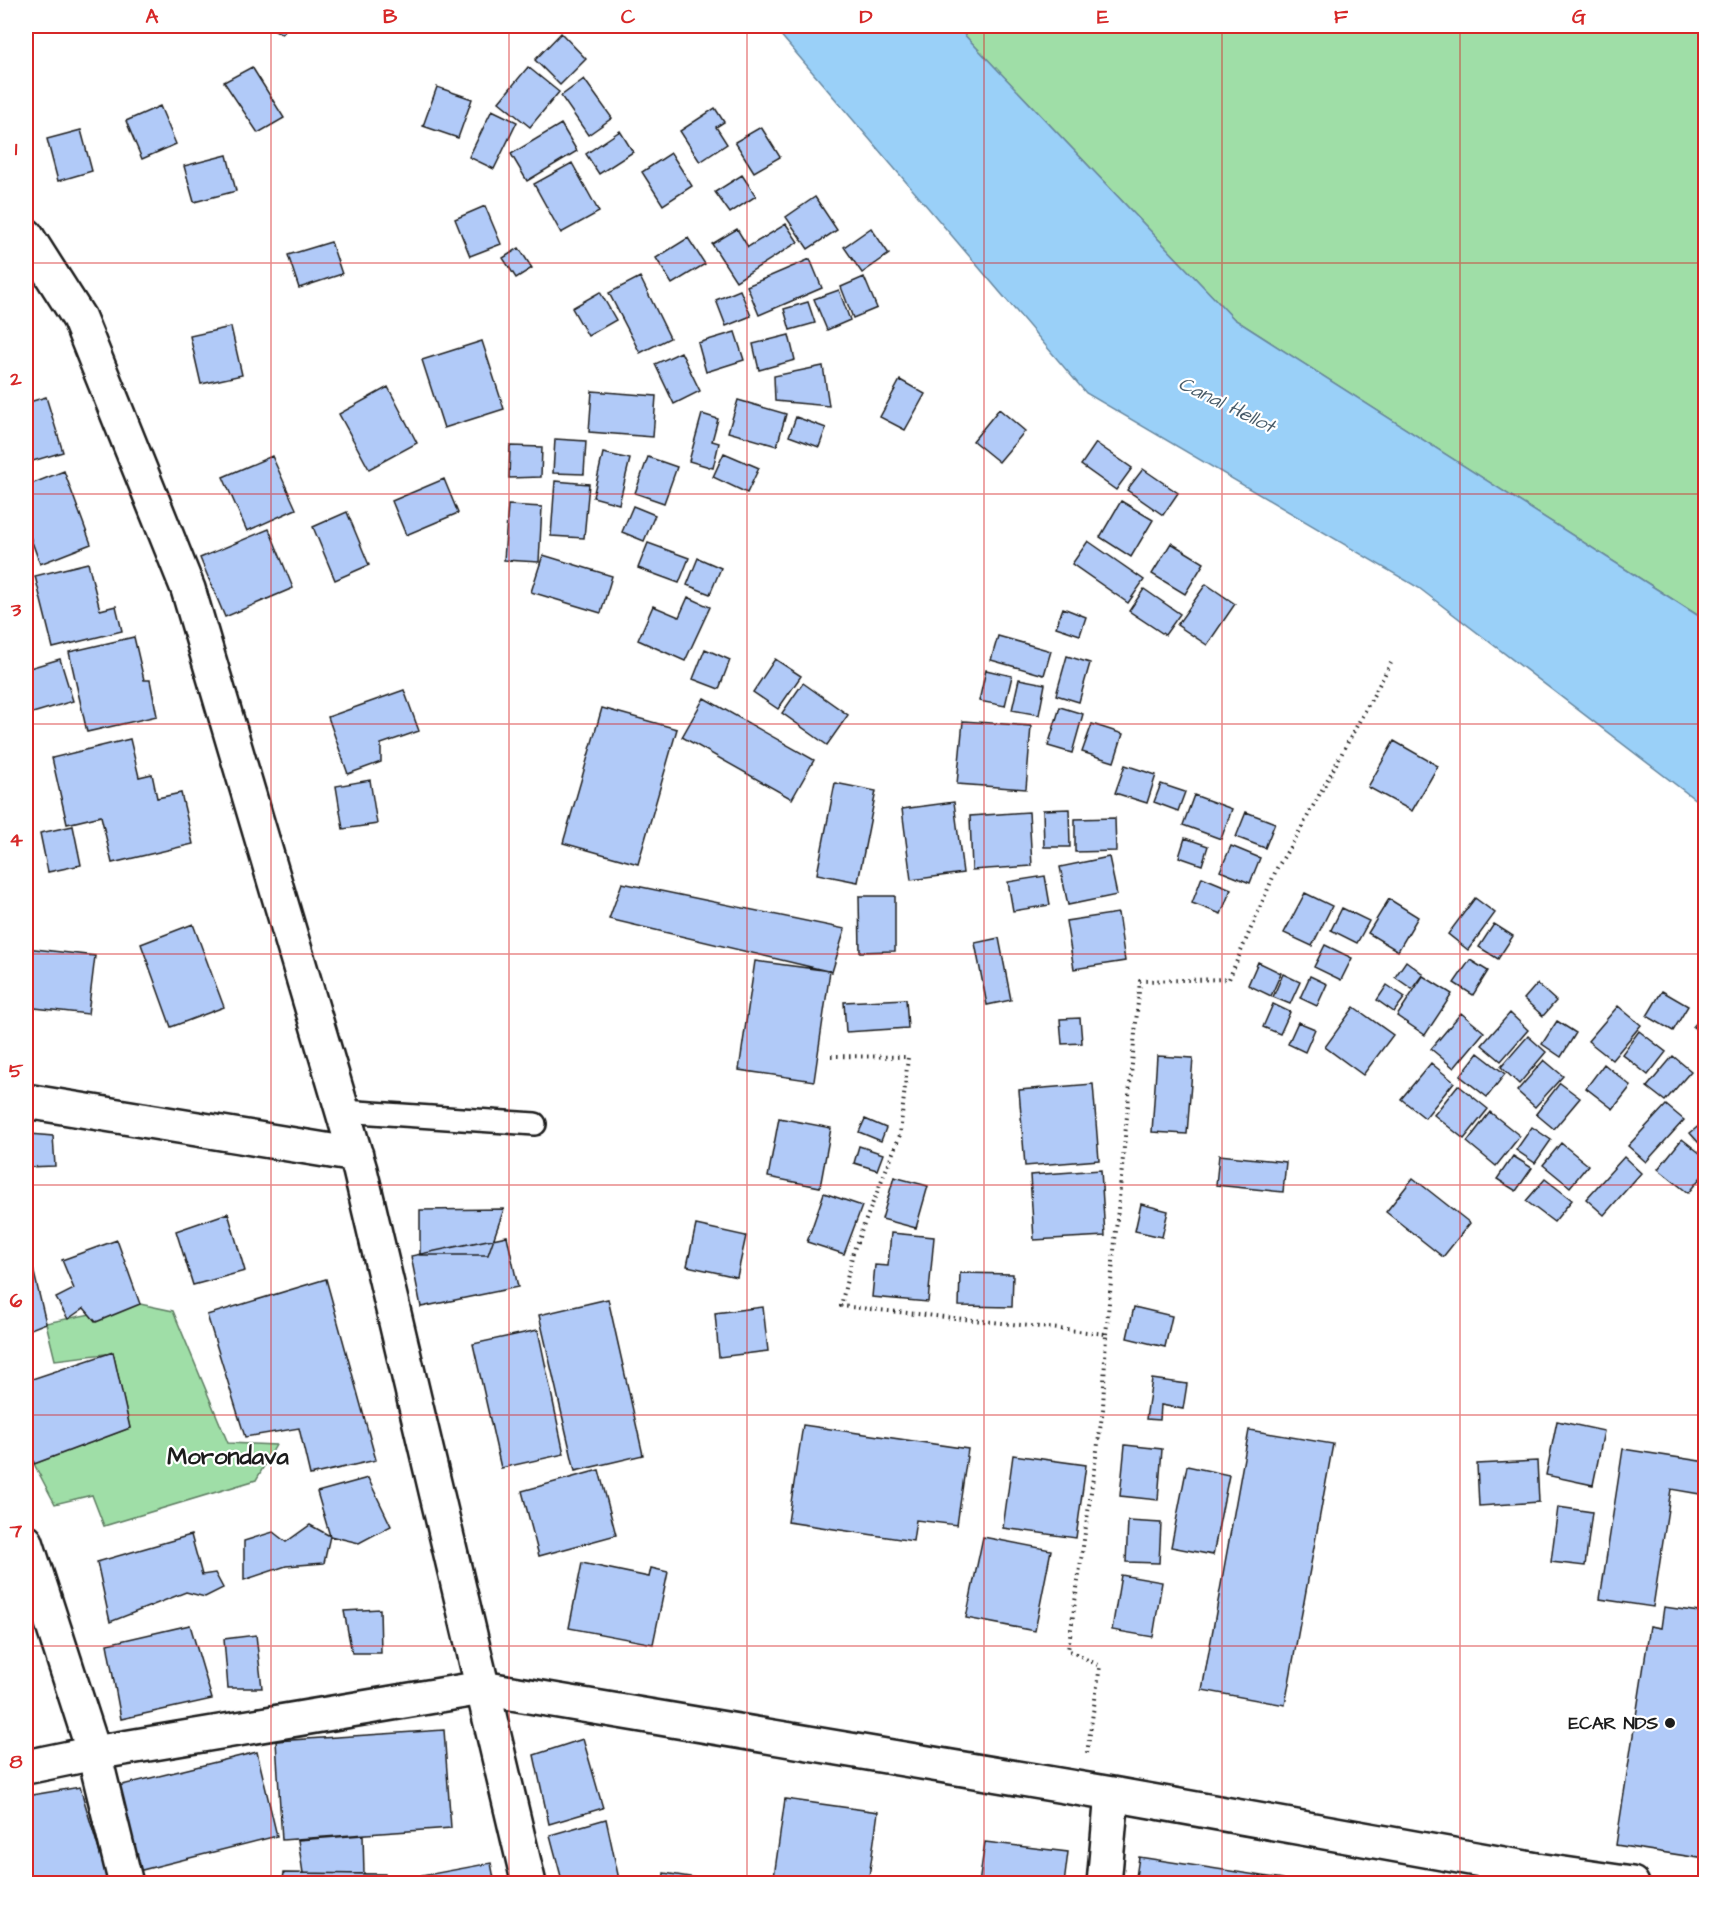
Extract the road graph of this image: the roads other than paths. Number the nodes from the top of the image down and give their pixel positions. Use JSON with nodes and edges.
{"nodes":[{"id":1,"x":26,"y":235,"type":"edge"},
{"id":2,"x":26,"y":1101,"type":"edge"},
{"id":3,"x":343,"y":1111,"type":"junction"},
{"id":4,"x":535,"y":1124,"type":"dead end"},
{"id":5,"x":356,"y":1155,"type":"junction"},
{"id":6,"x":26,"y":1542,"type":"edge"},
{"id":7,"x":482,"y":1688,"type":"junction"},
{"id":8,"x":94,"y":1753,"type":"junction"},
{"id":9,"x":26,"y":1767,"type":"edge"},
{"id":10,"x":1097,"y":1791,"type":"junction"},
{"id":11,"x":1536,"y":1877,"type":"edge"},
{"id":12,"x":126,"y":1884,"type":"edge"},
{"id":13,"x":529,"y":1884,"type":"edge"},
{"id":14,"x":1104,"y":1884,"type":"edge"},
{"id":15,"x":1632,"y":1884,"type":"edge"}],
"edges":[{"from":1,"to":3,"type":"street"},
{"from":2,"to":5,"type":"street"},
{"from":3,"to":4,"type":"lane"},
{"from":3,"to":5,"type":"street"},
{"from":5,"to":7,"type":"street"},
{"from":6,"to":8,"type":"street"},
{"from":7,"to":8,"type":"street"},
{"from":7,"to":10,"type":"street"},
{"from":7,"to":13,"type":"street"},
{"from":8,"to":9,"type":"street"},
{"from":8,"to":12,"type":"street"},
{"from":10,"to":11,"type":"street"},
{"from":10,"to":14,"type":"street"},
{"from":11,"to":15,"type":"street"}]}
